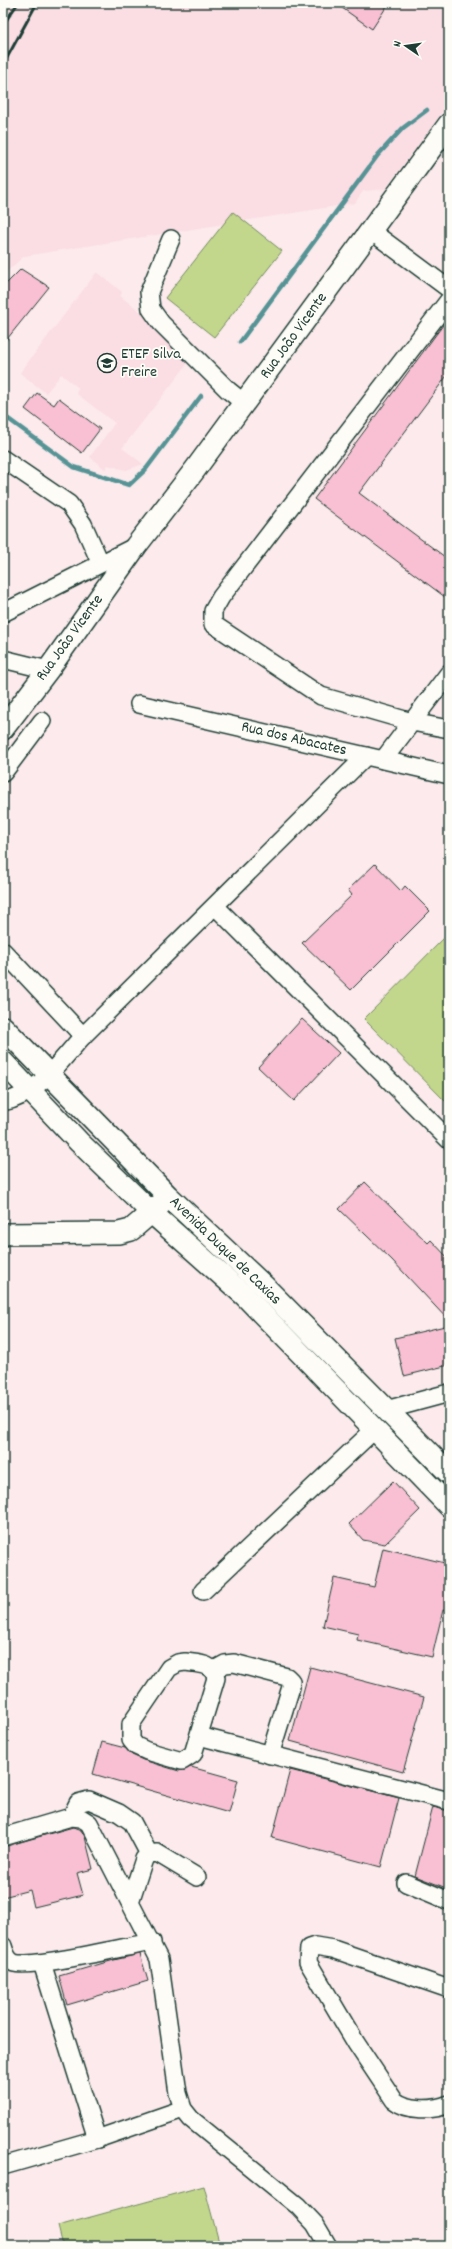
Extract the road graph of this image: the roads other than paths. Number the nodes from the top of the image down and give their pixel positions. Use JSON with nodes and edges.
{"nodes":[{"id":1,"x":449,"y":124,"type":"edge"},
{"id":2,"x":371,"y":231,"type":"junction"},
{"id":3,"x":170,"y":239,"type":"dead end"},
{"id":4,"x":449,"y":289,"type":"edge"},
{"id":5,"x":449,"y":300,"type":"edge"},
{"id":6,"x":244,"y":403,"type":"junction"},
{"id":7,"x":3,"y":459,"type":"edge"},
{"id":8,"x":136,"y":546,"type":"junction"},
{"id":9,"x":100,"y":562,"type":"junction"},
{"id":10,"x":4,"y":610,"type":"edge"},
{"id":11,"x":3,"y":659,"type":"edge"},
{"id":12,"x":48,"y":670,"type":"junction"},
{"id":13,"x":449,"y":673,"type":"edge"},
{"id":14,"x":139,"y":704,"type":"dead end"},
{"id":15,"x":42,"y":721,"type":"dead end"},
{"id":16,"x":412,"y":722,"type":"junction"},
{"id":17,"x":3,"y":729,"type":"edge"},
{"id":18,"x":449,"y":729,"type":"edge"},
{"id":19,"x":366,"y":756,"type":"junction"},
{"id":20,"x":383,"y":760,"type":"junction"},
{"id":21,"x":3,"y":773,"type":"edge"},
{"id":22,"x":449,"y":775,"type":"edge"},
{"id":23,"x":215,"y":906,"type":"junction"},
{"id":24,"x":3,"y":951,"type":"edge"},
{"id":25,"x":3,"y":1027,"type":"edge"},
{"id":26,"x":83,"y":1036,"type":"junction"},
{"id":27,"x":3,"y":1062,"type":"edge"},
{"id":28,"x":48,"y":1073,"type":"junction"},
{"id":29,"x":30,"y":1090,"type":"junction"},
{"id":30,"x":3,"y":1102,"type":"edge"},
{"id":31,"x":449,"y":1140,"type":"edge"},
{"id":32,"x":168,"y":1196,"type":"junction"},
{"id":33,"x":152,"y":1213,"type":"junction"},
{"id":34,"x":3,"y":1234,"type":"edge"},
{"id":35,"x":449,"y":1393,"type":"edge"},
{"id":36,"x":386,"y":1410,"type":"junction"},
{"id":37,"x":375,"y":1429,"type":"junction"},
{"id":38,"x":449,"y":1474,"type":"edge"},
{"id":39,"x":449,"y":1506,"type":"edge"},
{"id":40,"x":203,"y":1591,"type":"dead end"},
{"id":41,"x":214,"y":1670,"type":"junction"},
{"id":42,"x":199,"y":1736,"type":"junction"},
{"id":43,"x":270,"y":1755,"type":"junction"},
{"id":44,"x":449,"y":1801,"type":"edge"},
{"id":45,"x":71,"y":1817,"type":"junction"},
{"id":46,"x":3,"y":1837,"type":"edge"},
{"id":47,"x":149,"y":1854,"type":"junction"},
{"id":48,"x":197,"y":1877,"type":"dead end"},
{"id":49,"x":406,"y":1883,"type":"dead end"},
{"id":50,"x":449,"y":1901,"type":"edge"},
{"id":51,"x":130,"y":1902,"type":"junction"},
{"id":52,"x":152,"y":1942,"type":"junction"},
{"id":53,"x":3,"y":1946,"type":"edge"},
{"id":54,"x":42,"y":1962,"type":"junction"},
{"id":55,"x":449,"y":1990,"type":"edge"},
{"id":56,"x":449,"y":2104,"type":"edge"},
{"id":57,"x":183,"y":2109,"type":"junction"},
{"id":58,"x":97,"y":2139,"type":"junction"},
{"id":59,"x":3,"y":2166,"type":"edge"},
{"id":60,"x":328,"y":2246,"type":"edge"}],
"edges":[{"from":1,"to":2,"type":"main road","name":"Rua João Vicente"},
{"from":2,"to":4,"type":"street"},
{"from":2,"to":6,"type":"main road","name":"Rua João Vicente"},
{"from":3,"to":6,"type":"street"},
{"from":5,"to":16,"type":"street"},
{"from":6,"to":8,"type":"main road","name":"Rua João Vicente"},
{"from":7,"to":9,"type":"street"},
{"from":8,"to":9,"type":"street","name":"Rua João Vicente"},
{"from":8,"to":12,"type":"main road","name":"Rua João Vicente"},
{"from":9,"to":10,"type":"street","name":"Rua João Vicente"},
{"from":11,"to":12,"type":"street"},
{"from":12,"to":17,"type":"main road","name":"Rua João Vicente"},
{"from":13,"to":16,"type":"street"},
{"from":14,"to":19,"type":"street","name":"Rua dos Abacates"},
{"from":15,"to":21,"type":"street"},
{"from":16,"to":18,"type":"street"},
{"from":16,"to":20,"type":"street"},
{"from":19,"to":20,"type":"street","name":"Rua dos Abacates"},
{"from":19,"to":23,"type":"street"},
{"from":20,"to":22,"type":"street","name":"Rua dos Abacates"},
{"from":23,"to":26,"type":"street"},
{"from":23,"to":31,"type":"street"},
{"from":24,"to":26,"type":"street"},
{"from":25,"to":28,"type":"main road","name":"Avenida Duque de Caxias"},
{"from":26,"to":28,"type":"street"},
{"from":27,"to":29,"type":"main road","name":"Avenida Duque de Caxias"},
{"from":28,"to":29,"type":"street"},
{"from":28,"to":32,"type":"main road","name":"Avenida Duque de Caxias"},
{"from":29,"to":30,"type":"street"},
{"from":29,"to":33,"type":"main road","name":"Avenida Duque de Caxias"},
{"from":32,"to":33,"type":"main road"},
{"from":32,"to":36,"type":"main road","name":"Avenida Duque de Caxias"},
{"from":33,"to":34,"type":"main road"},
{"from":33,"to":37,"type":"main road","name":"Avenida Duque de Caxias"},
{"from":35,"to":36,"type":"street"},
{"from":36,"to":38,"type":"main road","name":"Avenida Duque de Caxias"},
{"from":37,"to":39,"type":"main road","name":"Avenida Duque de Caxias"},
{"from":37,"to":40,"type":"street"},
{"from":41,"to":42,"type":"street"},
{"from":41,"to":42,"type":"street"},
{"from":41,"to":43,"type":"street"},
{"from":42,"to":43,"type":"street"},
{"from":43,"to":44,"type":"street"},
{"from":45,"to":46,"type":"street"},
{"from":45,"to":47,"type":"street"},
{"from":45,"to":51,"type":"street"},
{"from":47,"to":48,"type":"street"},
{"from":47,"to":51,"type":"street"},
{"from":49,"to":50,"type":"street"},
{"from":51,"to":52,"type":"street"},
{"from":52,"to":54,"type":"street"},
{"from":52,"to":57,"type":"street"},
{"from":53,"to":54,"type":"street"},
{"from":54,"to":58,"type":"street"},
{"from":55,"to":56,"type":"street"},
{"from":57,"to":58,"type":"street"},
{"from":57,"to":60,"type":"street"},
{"from":58,"to":59,"type":"street"}]}
